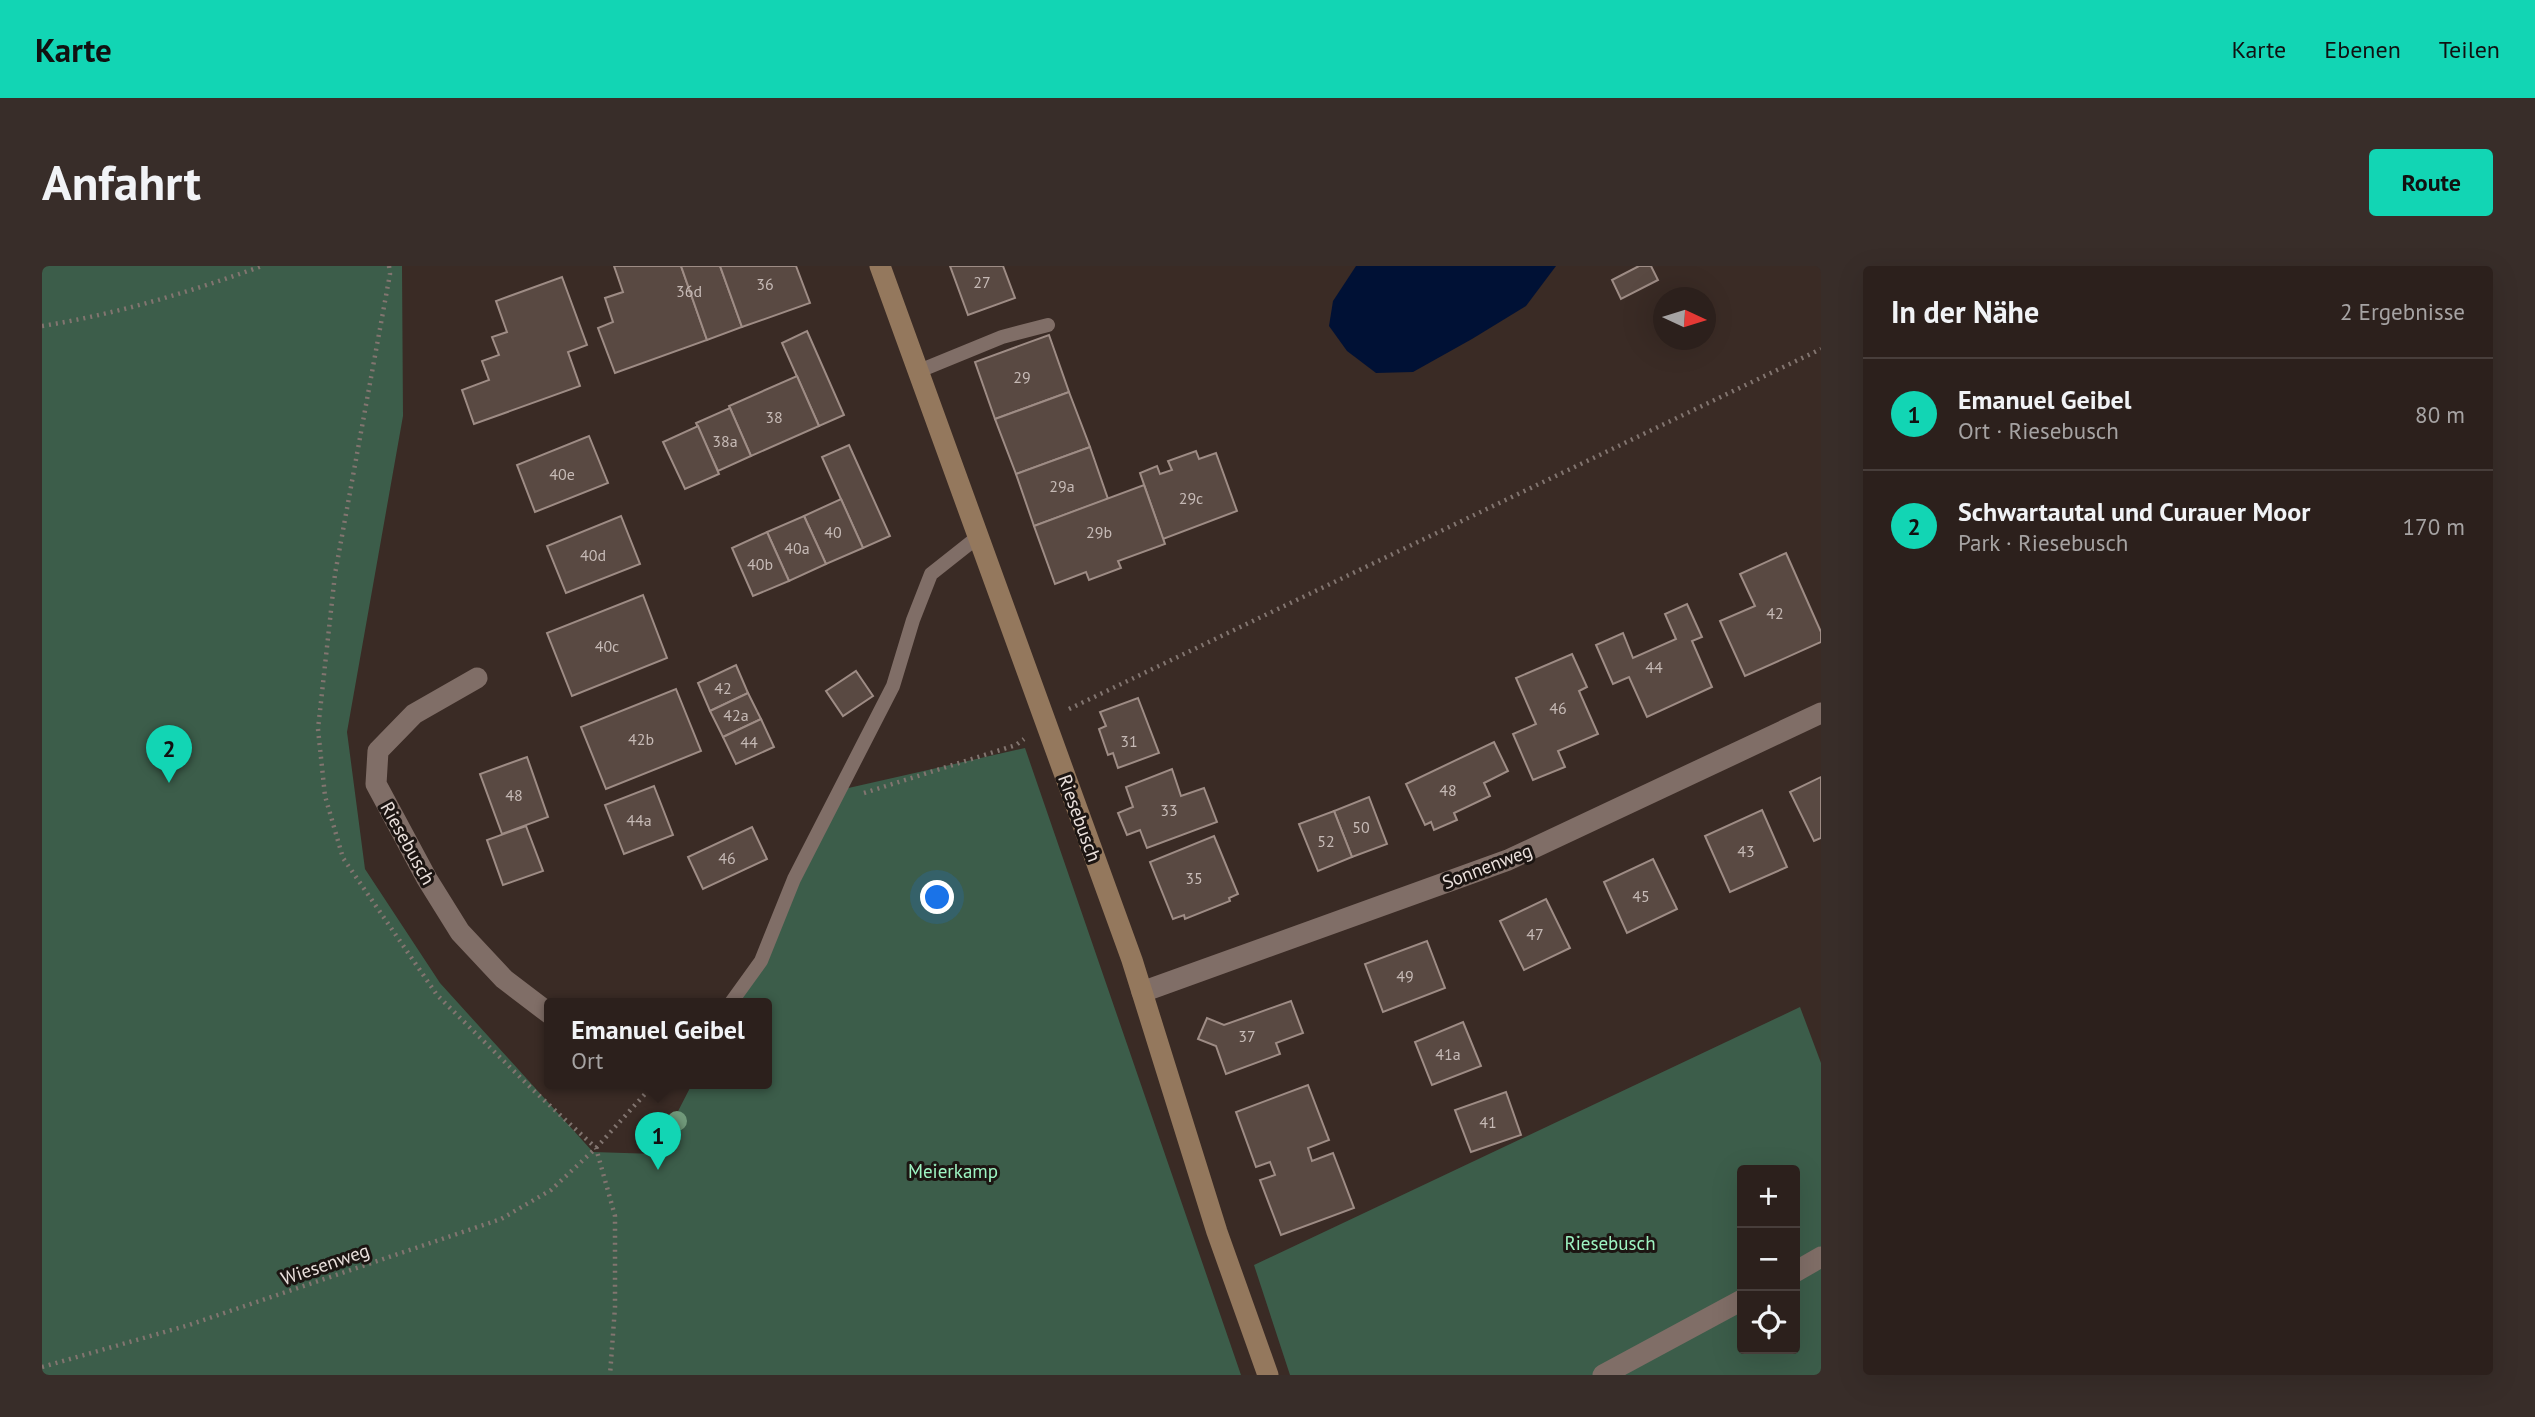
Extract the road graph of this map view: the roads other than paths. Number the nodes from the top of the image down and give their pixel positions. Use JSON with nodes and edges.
{"nodes":[{"id":1,"x":880,"y":266,"type":"edge"},
{"id":2,"x":1048,"y":325,"type":"dead end"},
{"id":3,"x":919,"y":371,"type":"junction"},
{"id":4,"x":979,"y":536,"type":"junction"},
{"id":5,"x":477,"y":678,"type":"dead end"},
{"id":6,"x":1821,"y":713,"type":"edge"},
{"id":7,"x":1142,"y":992,"type":"junction"},
{"id":8,"x":734,"y":998,"type":"edge"},
{"id":9,"x":544,"y":1009,"type":"edge"},
{"id":10,"x":1821,"y":1257,"type":"edge"},
{"id":11,"x":1800,"y":1269,"type":"edge"},
{"id":12,"x":1737,"y":1303,"type":"edge"},
{"id":13,"x":1268,"y":1375,"type":"edge"},
{"id":14,"x":1603,"y":1375,"type":"edge"}],
"edges":[{"from":1,"to":3,"type":"main road","name":"Riesebusch"},
{"from":2,"to":3,"type":"lane"},
{"from":3,"to":4,"type":"main road","name":"Riesebusch"},
{"from":4,"to":7,"type":"main road","name":"Riesebusch"},
{"from":4,"to":8,"type":"lane"},
{"from":5,"to":9,"type":"street","name":"Riesebusch"},
{"from":6,"to":7,"type":"street","name":"Sonnenweg"},
{"from":7,"to":13,"type":"main road","name":"Riesebusch"},
{"from":10,"to":11,"type":"street"},
{"from":12,"to":14,"type":"street"}]}
